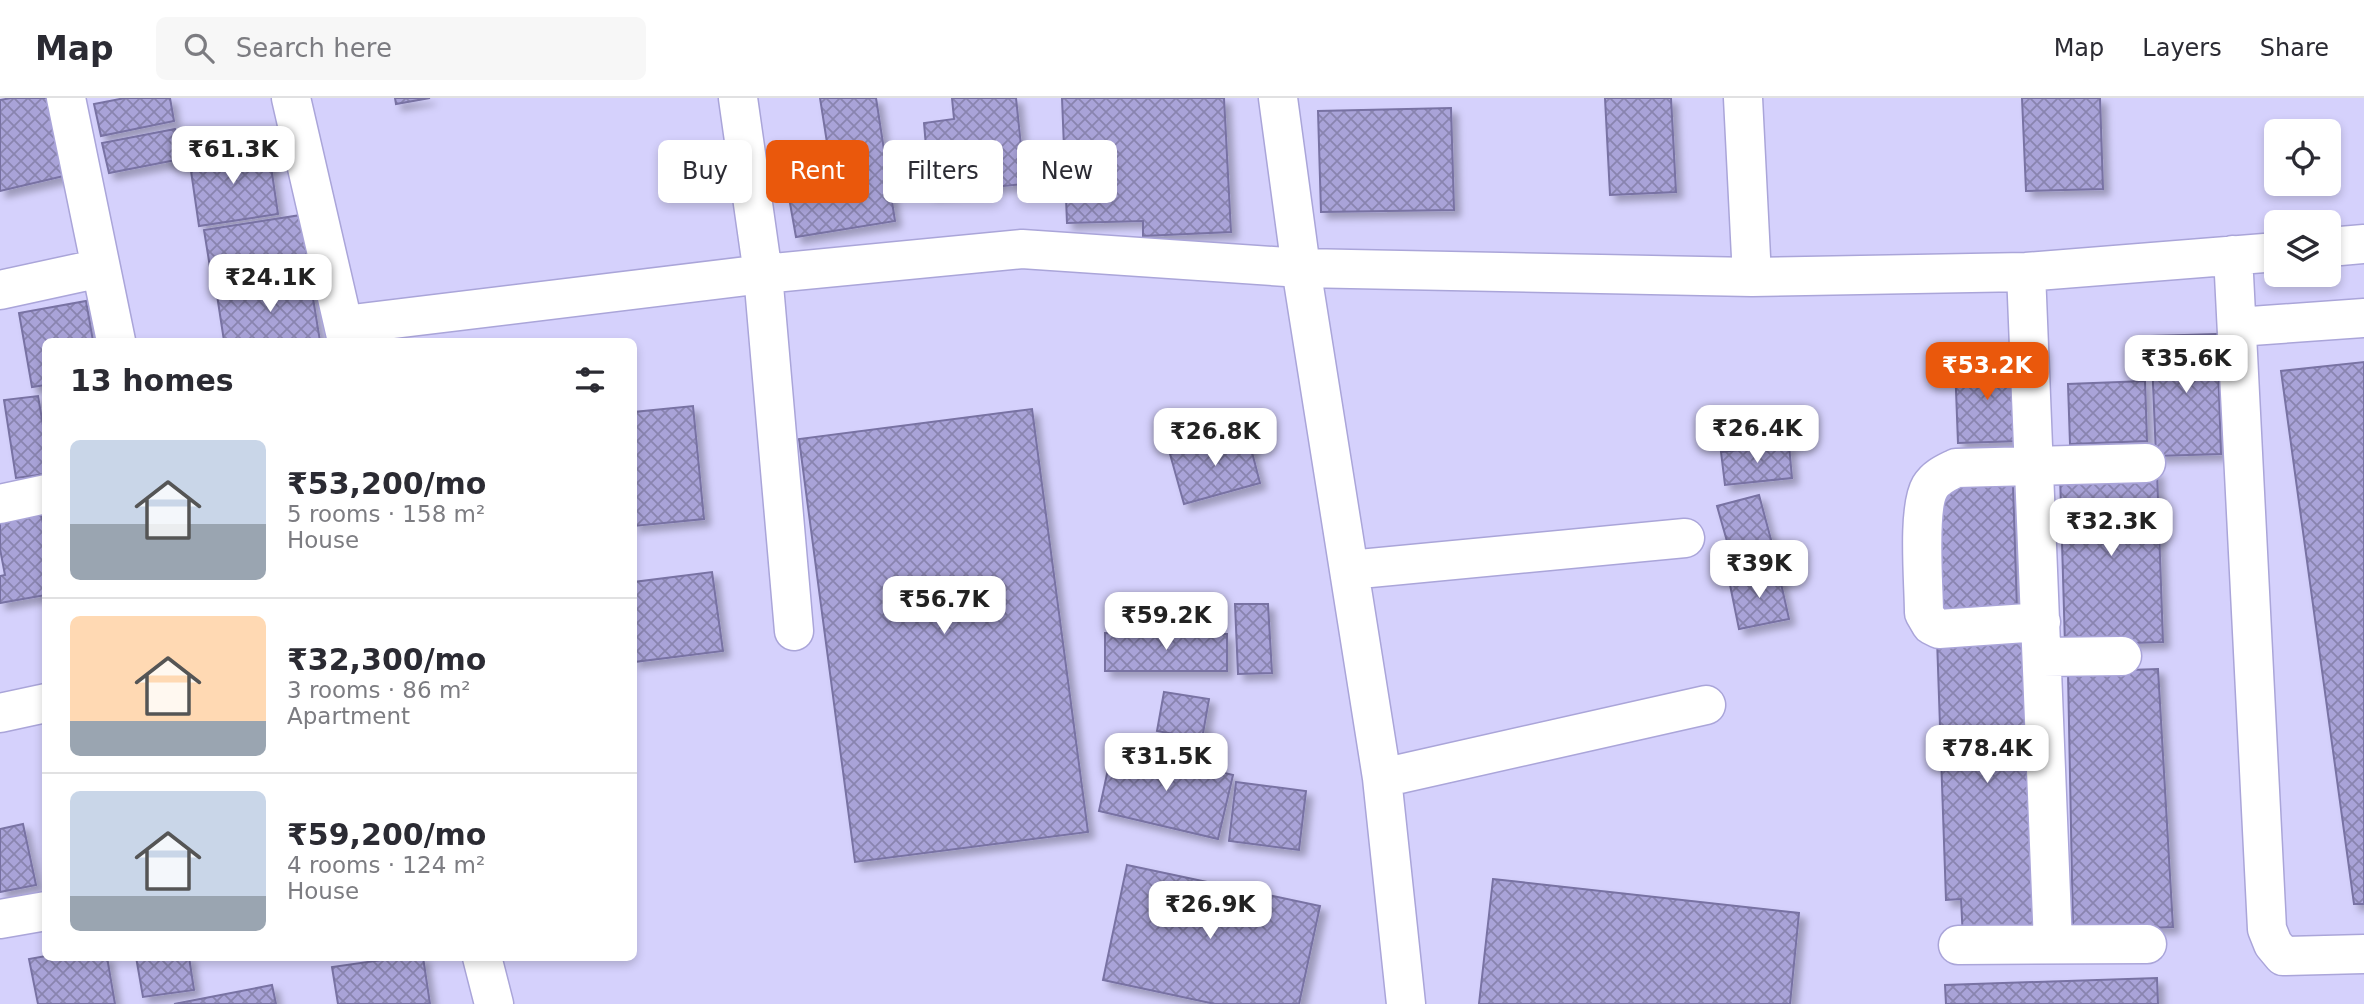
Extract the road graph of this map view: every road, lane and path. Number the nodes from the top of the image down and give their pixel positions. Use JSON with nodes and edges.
{"nodes":[{"id":1,"x":66,"y":98,"type":"edge"},
{"id":2,"x":290,"y":98,"type":"edge"},
{"id":3,"x":738,"y":98,"type":"edge"},
{"id":4,"x":1278,"y":98,"type":"edge"},
{"id":5,"x":1743,"y":98,"type":"edge"},
{"id":6,"x":2364,"y":244,"type":"edge"},
{"id":7,"x":2341,"y":246,"type":"edge"},
{"id":8,"x":2264,"y":252,"type":"edge"},
{"id":9,"x":2233,"y":255,"type":"junction"},
{"id":10,"x":101,"y":268,"type":"junction"},
{"id":11,"x":1301,"y":268,"type":"junction"},
{"id":12,"x":2026,"y":272,"type":"junction"},
{"id":13,"x":763,"y":274,"type":"junction"},
{"id":14,"x":1752,"y":277,"type":"junction"},
{"id":15,"x":0,"y":290,"type":"edge"},
{"id":16,"x":2364,"y":318,"type":"edge"},
{"id":17,"x":2237,"y":327,"type":"junction"},
{"id":18,"x":346,"y":333,"type":"edge"},
{"id":19,"x":115,"y":338,"type":"edge"},
{"id":20,"x":2146,"y":463,"type":"dead end"},
{"id":21,"x":2034,"y":466,"type":"junction"},
{"id":22,"x":42,"y":495,"type":"edge"},
{"id":23,"x":0,"y":503,"type":"edge"},
{"id":24,"x":1685,"y":538,"type":"dead end"},
{"id":25,"x":1349,"y":569,"type":"junction"},
{"id":26,"x":794,"y":631,"type":"dead end"},
{"id":27,"x":2042,"y":639,"type":"junction"},
{"id":28,"x":2122,"y":656,"type":"dead end"},
{"id":29,"x":42,"y":704,"type":"edge"},
{"id":30,"x":1706,"y":705,"type":"dead end"},
{"id":31,"x":0,"y":713,"type":"edge"},
{"id":32,"x":1382,"y":778,"type":"junction"},
{"id":33,"x":42,"y":912,"type":"edge"},
{"id":34,"x":0,"y":919,"type":"edge"},
{"id":35,"x":2053,"y":944,"type":"junction"},
{"id":36,"x":2147,"y":944,"type":"dead end"},
{"id":37,"x":1958,"y":945,"type":"dead end"},
{"id":38,"x":2364,"y":954,"type":"edge"},
{"id":39,"x":483,"y":961,"type":"edge"},
{"id":40,"x":494,"y":1004,"type":"edge"},
{"id":41,"x":1406,"y":1004,"type":"edge"}],
"edges":[{"from":1,"to":10,"type":"street"},
{"from":2,"to":18,"type":"street"},
{"from":3,"to":13,"type":"street"},
{"from":4,"to":11,"type":"street"},
{"from":5,"to":14,"type":"street"},
{"from":6,"to":7,"type":"street"},
{"from":8,"to":9,"type":"street"},
{"from":9,"to":12,"type":"street"},
{"from":9,"to":17,"type":"street"},
{"from":10,"to":15,"type":"street"},
{"from":10,"to":19,"type":"street"},
{"from":11,"to":13,"type":"street"},
{"from":11,"to":14,"type":"street"},
{"from":11,"to":25,"type":"street"},
{"from":12,"to":14,"type":"street"},
{"from":12,"to":21,"type":"street"},
{"from":13,"to":18,"type":"street"},
{"from":13,"to":26,"type":"street"},
{"from":16,"to":17,"type":"street"},
{"from":17,"to":38,"type":"street"},
{"from":20,"to":21,"type":"street"},
{"from":21,"to":27,"type":"street"},
{"from":21,"to":27,"type":"street"},
{"from":22,"to":23,"type":"street"},
{"from":24,"to":25,"type":"street"},
{"from":25,"to":32,"type":"street"},
{"from":27,"to":28,"type":"street"},
{"from":27,"to":35,"type":"street"},
{"from":29,"to":31,"type":"street"},
{"from":30,"to":32,"type":"street"},
{"from":32,"to":41,"type":"street"},
{"from":33,"to":34,"type":"street"},
{"from":35,"to":36,"type":"street"},
{"from":35,"to":37,"type":"street"},
{"from":39,"to":40,"type":"street"}]}
